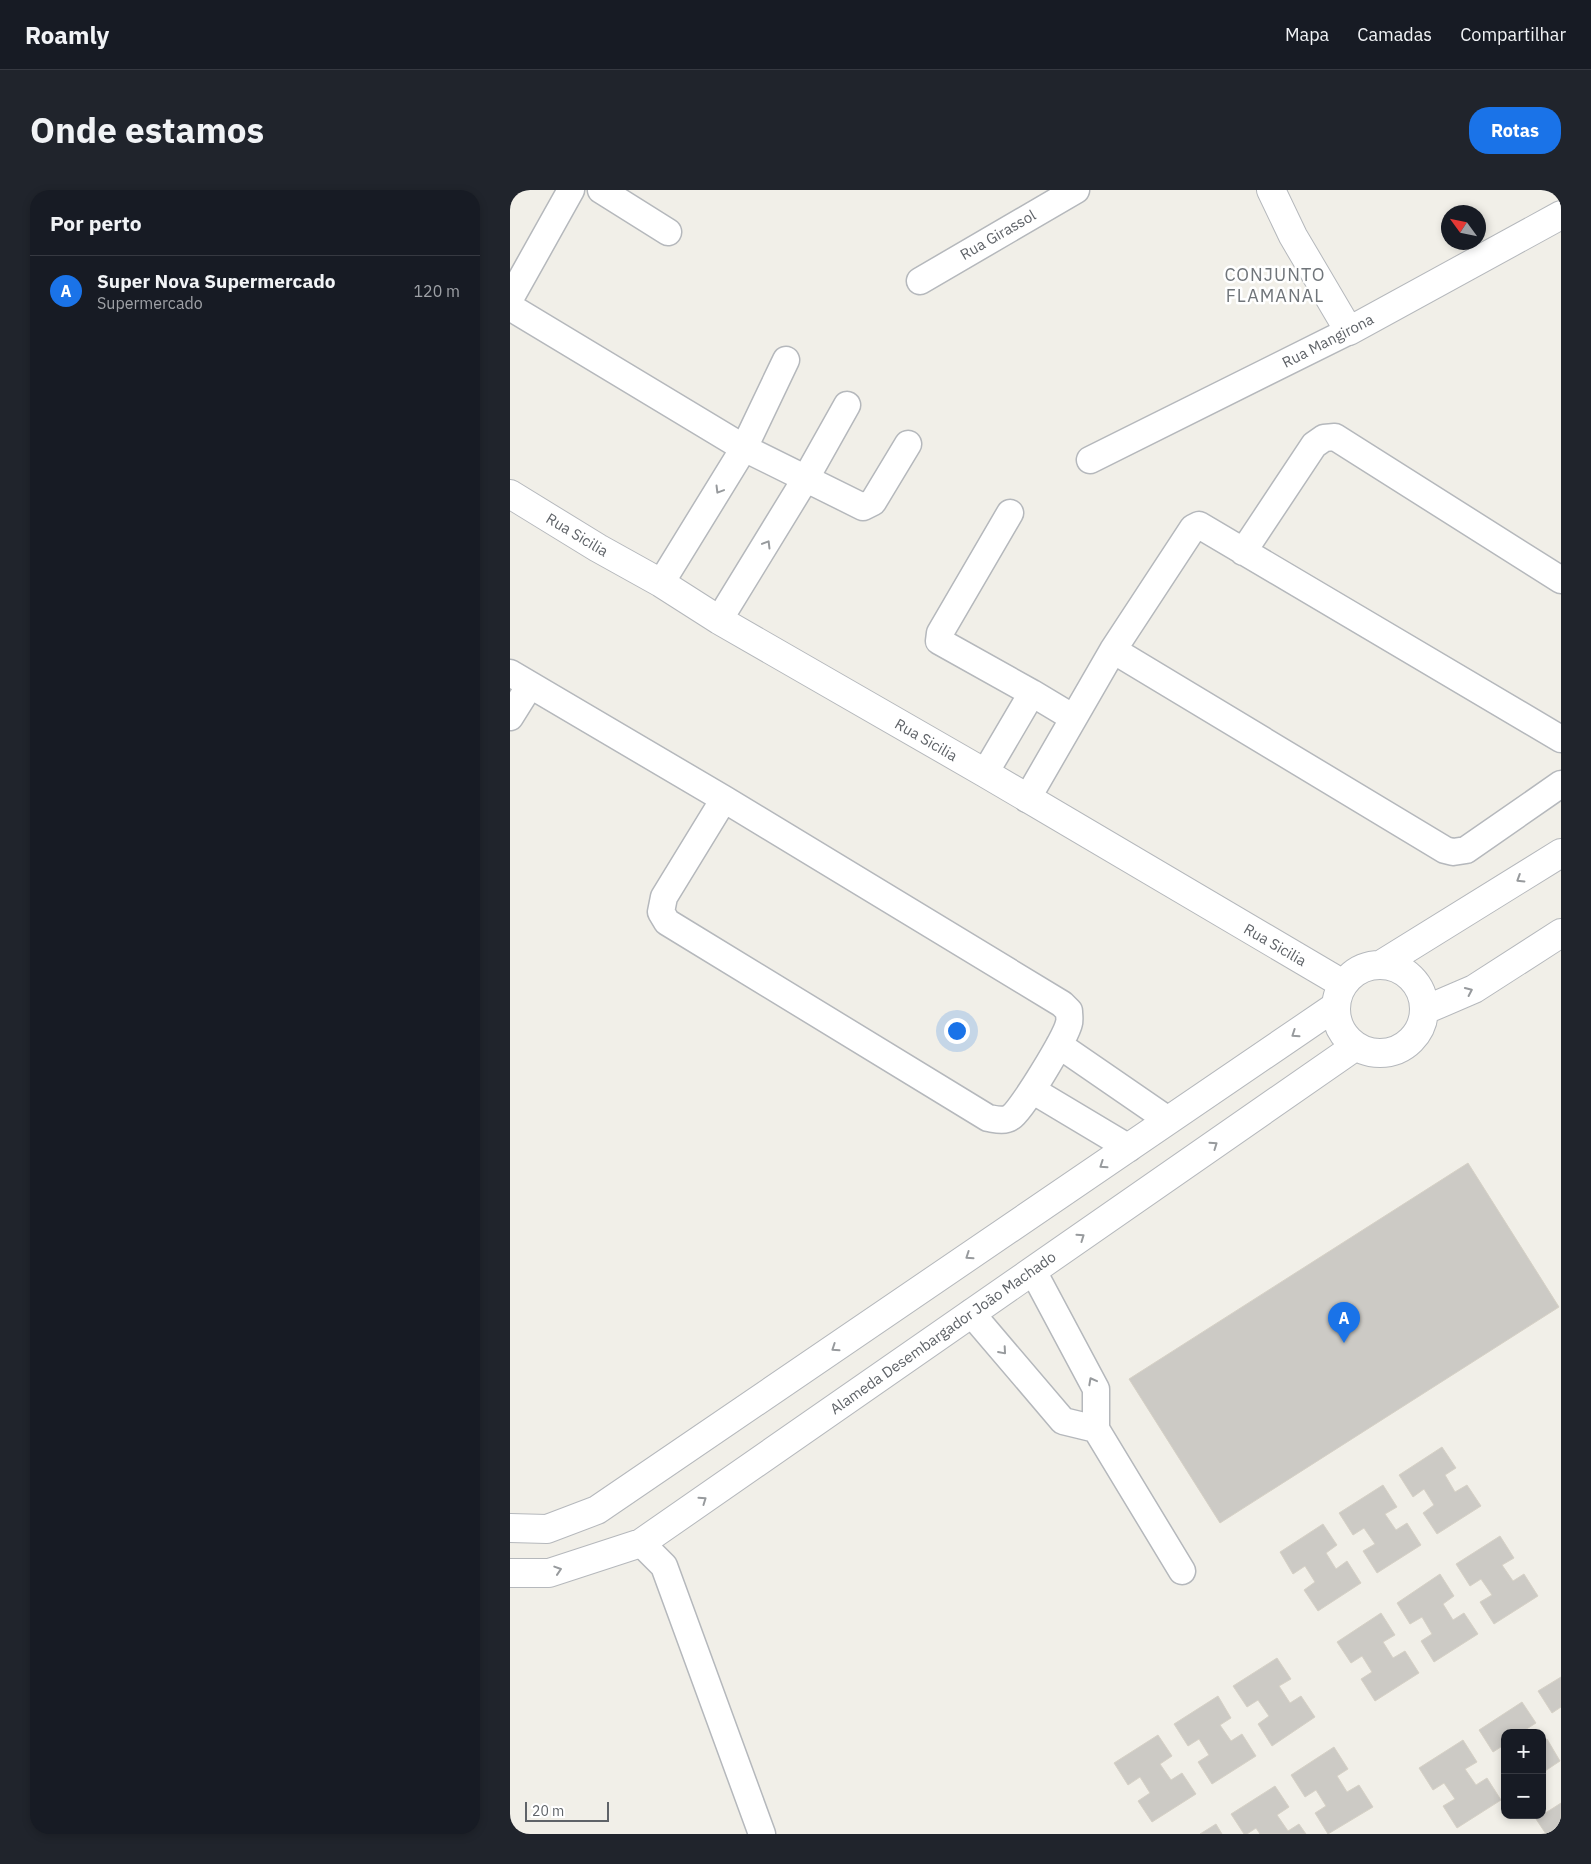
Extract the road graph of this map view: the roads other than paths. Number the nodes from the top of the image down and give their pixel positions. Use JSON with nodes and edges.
{"nodes":[{"id":1,"x":571,"y":190,"type":"edge"},
{"id":2,"x":601,"y":190,"type":"edge"},
{"id":3,"x":1076,"y":190,"type":"edge"},
{"id":4,"x":1271,"y":190,"type":"edge"},
{"id":5,"x":1561,"y":215,"type":"edge"},
{"id":6,"x":668,"y":232,"type":"dead end"},
{"id":7,"x":920,"y":280,"type":"dead end"},
{"id":8,"x":510,"y":300,"type":"edge"},
{"id":9,"x":510,"y":307,"type":"edge"},
{"id":10,"x":1349,"y":331,"type":"junction"},
{"id":11,"x":786,"y":360,"type":"dead end"},
{"id":12,"x":847,"y":405,"type":"dead end"},
{"id":13,"x":908,"y":444,"type":"dead end"},
{"id":14,"x":744,"y":448,"type":"junction"},
{"id":15,"x":1090,"y":460,"type":"dead end"},
{"id":16,"x":806,"y":478,"type":"junction"},
{"id":17,"x":510,"y":494,"type":"edge"},
{"id":18,"x":1010,"y":513,"type":"dead end"},
{"id":19,"x":1243,"y":552,"type":"junction"},
{"id":20,"x":1561,"y":580,"type":"edge"},
{"id":21,"x":661,"y":583,"type":"junction"},
{"id":22,"x":719,"y":620,"type":"junction"},
{"id":23,"x":1113,"y":650,"type":"junction"},
{"id":24,"x":520,"y":679,"type":"edge"},
{"id":25,"x":1032,"y":693,"type":"junction"},
{"id":26,"x":510,"y":717,"type":"edge"},
{"id":27,"x":1072,"y":718,"type":"junction"},
{"id":28,"x":1561,"y":739,"type":"edge"},
{"id":29,"x":985,"y":774,"type":"junction"},
{"id":30,"x":1561,"y":784,"type":"edge"},
{"id":31,"x":724,"y":799,"type":"junction"},
{"id":32,"x":1027,"y":799,"type":"junction"},
{"id":33,"x":1561,"y":853,"type":"edge"},
{"id":34,"x":1561,"y":933,"type":"edge"},
{"id":35,"x":1382,"y":964,"type":"junction"},
{"id":36,"x":1339,"y":995,"type":"junction"},
{"id":37,"x":1425,"y":1010,"type":"junction"},
{"id":38,"x":1059,"y":1045,"type":"junction"},
{"id":39,"x":1356,"y":1046,"type":"junction"},
{"id":40,"x":1032,"y":1090,"type":"junction"},
{"id":41,"x":1168,"y":1120,"type":"junction"},
{"id":42,"x":1129,"y":1148,"type":"junction"},
{"id":43,"x":1033,"y":1271,"type":"junction"},
{"id":44,"x":971,"y":1314,"type":"junction"},
{"id":45,"x":1096,"y":1429,"type":"junction"},
{"id":46,"x":510,"y":1528,"type":"edge"},
{"id":47,"x":641,"y":1543,"type":"junction"},
{"id":48,"x":1182,"y":1571,"type":"dead end"},
{"id":49,"x":510,"y":1573,"type":"edge"},
{"id":50,"x":762,"y":1834,"type":"edge"}],
"edges":[{"from":1,"to":8,"type":"street"},
{"from":2,"to":6,"type":"street"},
{"from":3,"to":7,"type":"street","name":"Rua Girassol"},
{"from":4,"to":10,"type":"street"},
{"from":5,"to":10,"type":"street","name":"Rua Mangirona"},
{"from":9,"to":14,"type":"street"},
{"from":10,"to":15,"type":"street","name":"Rua Mangirona"},
{"from":11,"to":14,"type":"street"},
{"from":12,"to":16,"type":"street"},
{"from":13,"to":16,"type":"street"},
{"from":14,"to":16,"type":"street"},
{"from":14,"to":21,"type":"street","one_way":true},
{"from":22,"to":16,"type":"street","one_way":true},
{"from":17,"to":21,"type":"street","name":"Rua Sicilia"},
{"from":18,"to":25,"type":"street"},
{"from":19,"to":20,"type":"street"},
{"from":19,"to":23,"type":"street"},
{"from":19,"to":28,"type":"street"},
{"from":21,"to":22,"type":"street","name":"Rua Sicilia"},
{"from":22,"to":29,"type":"street","name":"Rua Sicilia"},
{"from":23,"to":27,"type":"street"},
{"from":23,"to":30,"type":"street"},
{"from":24,"to":26,"type":"street"},
{"from":24,"to":31,"type":"street"},
{"from":25,"to":27,"type":"street"},
{"from":25,"to":29,"type":"street"},
{"from":27,"to":32,"type":"street"},
{"from":29,"to":32,"type":"street","name":"Rua Sicilia"},
{"from":31,"to":38,"type":"street"},
{"from":31,"to":40,"type":"street"},
{"from":32,"to":36,"type":"street","name":"Rua Sicilia"},
{"from":33,"to":35,"type":"street","one_way":true},
{"from":37,"to":34,"type":"street","one_way":true},
{"from":35,"to":36,"type":"street"},
{"from":35,"to":37,"type":"street"},
{"from":36,"to":39,"type":"street"},
{"from":36,"to":41,"type":"street","one_way":true},
{"from":37,"to":39,"type":"street"},
{"from":38,"to":40,"type":"street"},
{"from":38,"to":41,"type":"street"},
{"from":43,"to":39,"type":"street","name":"Alameda Desembargador João Machado","one_way":true},
{"from":40,"to":42,"type":"street"},
{"from":41,"to":42,"type":"street"},
{"from":42,"to":46,"type":"street","one_way":true},
{"from":43,"to":44,"type":"street","name":"Alameda Desembargador João Machado"},
{"from":45,"to":43,"type":"street","one_way":true},
{"from":44,"to":45,"type":"street","one_way":true},
{"from":47,"to":44,"type":"street","name":"Alameda Desembargador João Machado","one_way":true},
{"from":45,"to":48,"type":"street"},
{"from":49,"to":47,"type":"street","name":"Alameda Desembargador João Machado","one_way":true},
{"from":47,"to":50,"type":"street"}]}
